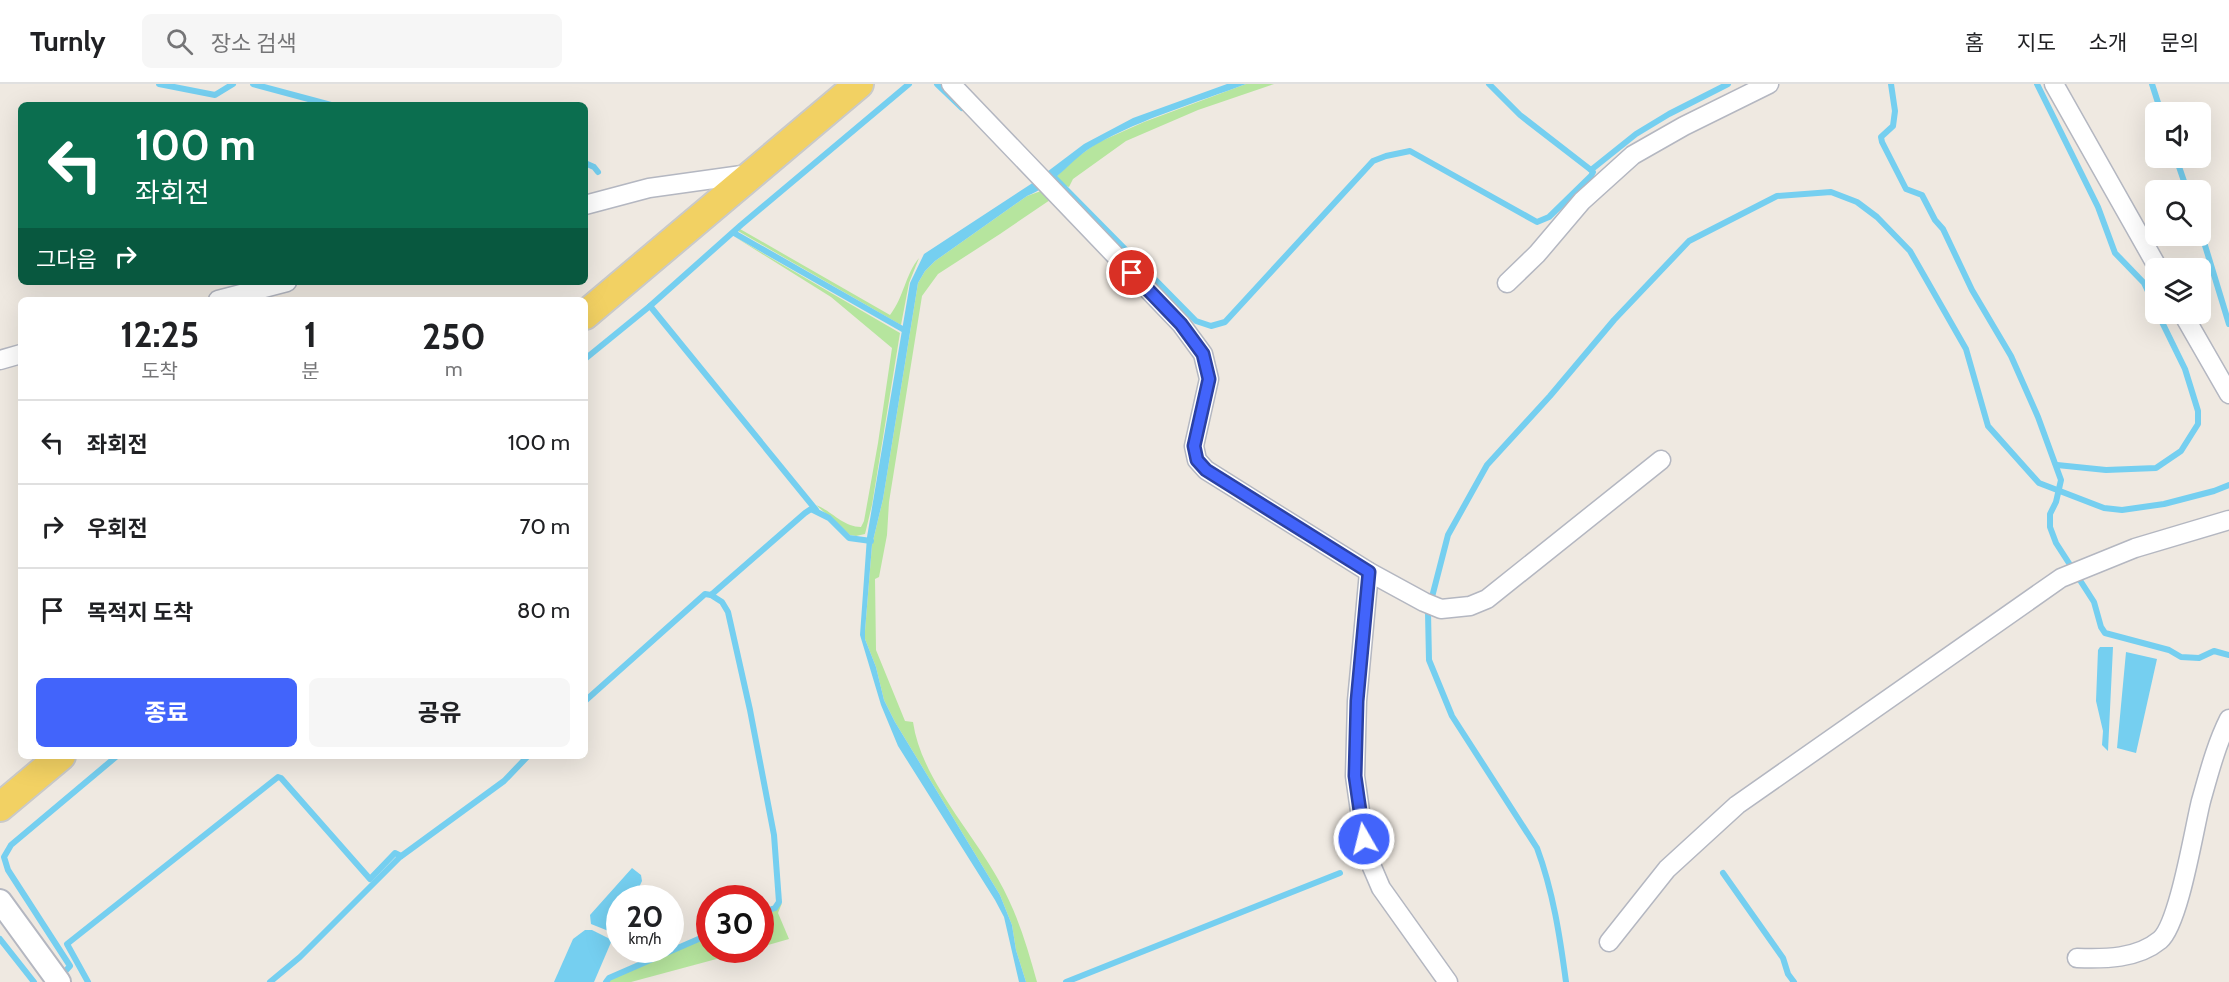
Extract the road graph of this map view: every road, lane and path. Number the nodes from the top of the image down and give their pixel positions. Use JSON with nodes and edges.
{"nodes":[{"id":1,"x":859,"y":84,"type":"edge"},
{"id":2,"x":951,"y":84,"type":"edge"},
{"id":3,"x":1769,"y":84,"type":"edge"},
{"id":4,"x":2054,"y":84,"type":"edge"},
{"id":5,"x":754,"y":173,"type":"junction"},
{"id":6,"x":588,"y":204,"type":"edge"},
{"id":7,"x":2152,"y":258,"type":"edge"},
{"id":8,"x":1507,"y":283,"type":"dead end"},
{"id":9,"x":276,"y":285,"type":"edge"},
{"id":10,"x":230,"y":297,"type":"edge"},
{"id":11,"x":588,"y":312,"type":"edge"},
{"id":12,"x":2189,"y":324,"type":"edge"},
{"id":13,"x":18,"y":355,"type":"edge"},
{"id":14,"x":0,"y":360,"type":"edge"},
{"id":15,"x":2229,"y":394,"type":"edge"},
{"id":16,"x":1661,"y":460,"type":"dead end"},
{"id":17,"x":2229,"y":520,"type":"edge"},
{"id":18,"x":1369,"y":572,"type":"junction"},
{"id":19,"x":2229,"y":719,"type":"edge"},
{"id":20,"x":57,"y":759,"type":"edge"},
{"id":21,"x":0,"y":807,"type":"edge"},
{"id":22,"x":0,"y":901,"type":"edge"},
{"id":23,"x":1609,"y":942,"type":"dead end"},
{"id":24,"x":2077,"y":958,"type":"dead end"},
{"id":25,"x":59,"y":982,"type":"edge"},
{"id":26,"x":1448,"y":982,"type":"edge"}],
"edges":[{"from":1,"to":5,"type":"main road"},
{"from":2,"to":18,"type":"street"},
{"from":3,"to":8,"type":"street"},
{"from":4,"to":7,"type":"street"},
{"from":5,"to":6,"type":"street"},
{"from":5,"to":11,"type":"main road"},
{"from":9,"to":10,"type":"street"},
{"from":12,"to":15,"type":"street"},
{"from":13,"to":14,"type":"street"},
{"from":16,"to":18,"type":"street"},
{"from":17,"to":23,"type":"street"},
{"from":18,"to":26,"type":"street"},
{"from":19,"to":24,"type":"street"},
{"from":20,"to":21,"type":"main road"},
{"from":22,"to":25,"type":"street"}]}
